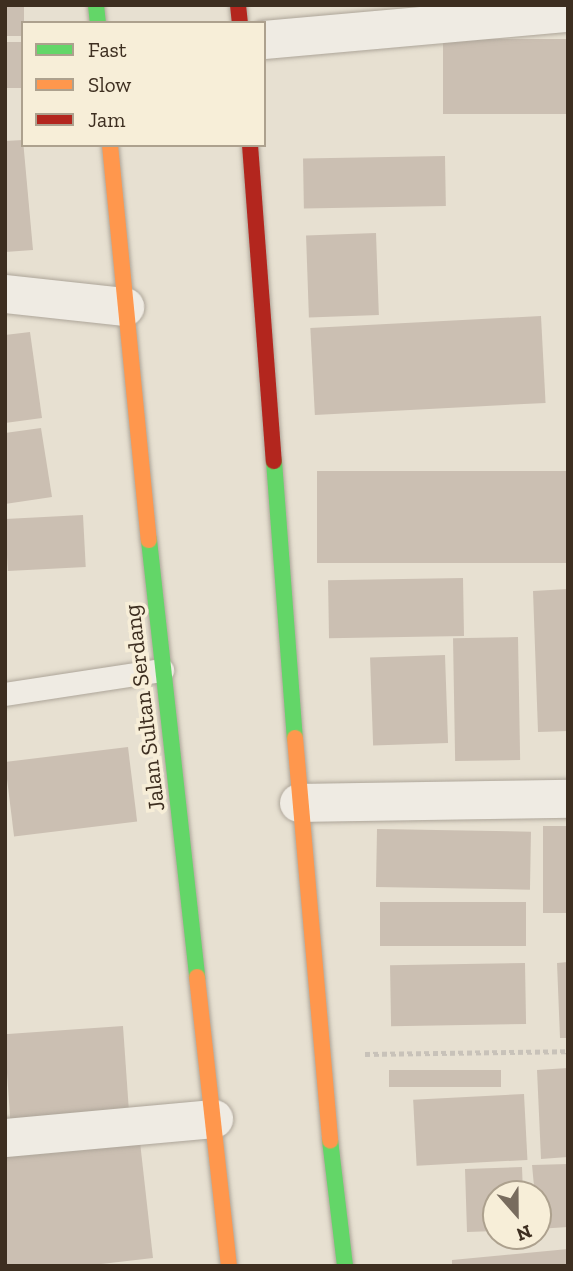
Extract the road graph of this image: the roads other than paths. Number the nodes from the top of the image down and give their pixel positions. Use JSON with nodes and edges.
{"nodes":[{"id":1,"x":568,"y":13,"type":"edge"},
{"id":2,"x":266,"y":40,"type":"edge"},
{"id":3,"x":110,"y":147,"type":"edge"},
{"id":4,"x":250,"y":147,"type":"edge"},
{"id":5,"x":5,"y":294,"type":"edge"},
{"id":6,"x":125,"y":307,"type":"junction"},
{"id":7,"x":162,"y":670,"type":"junction"},
{"id":8,"x":5,"y":694,"type":"edge"},
{"id":9,"x":568,"y":799,"type":"edge"},
{"id":10,"x":299,"y":803,"type":"junction"},
{"id":11,"x":214,"y":1119,"type":"junction"},
{"id":12,"x":5,"y":1138,"type":"edge"},
{"id":13,"x":229,"y":1266,"type":"edge"},
{"id":14,"x":345,"y":1266,"type":"edge"}],
"edges":[{"from":1,"to":2,"type":"street"},
{"from":3,"to":6,"type":"highway","name":"Jalan Sultan Serdang"},
{"from":4,"to":10,"type":"highway"},
{"from":5,"to":6,"type":"street"},
{"from":6,"to":7,"type":"highway","name":"Jalan Sultan Serdang"},
{"from":7,"to":8,"type":"lane"},
{"from":7,"to":11,"type":"highway","name":"Jalan Sultan Serdang"},
{"from":9,"to":10,"type":"street"},
{"from":10,"to":14,"type":"highway"},
{"from":11,"to":12,"type":"street"},
{"from":11,"to":13,"type":"highway","name":"Jalan Sultan Serdang"}]}
